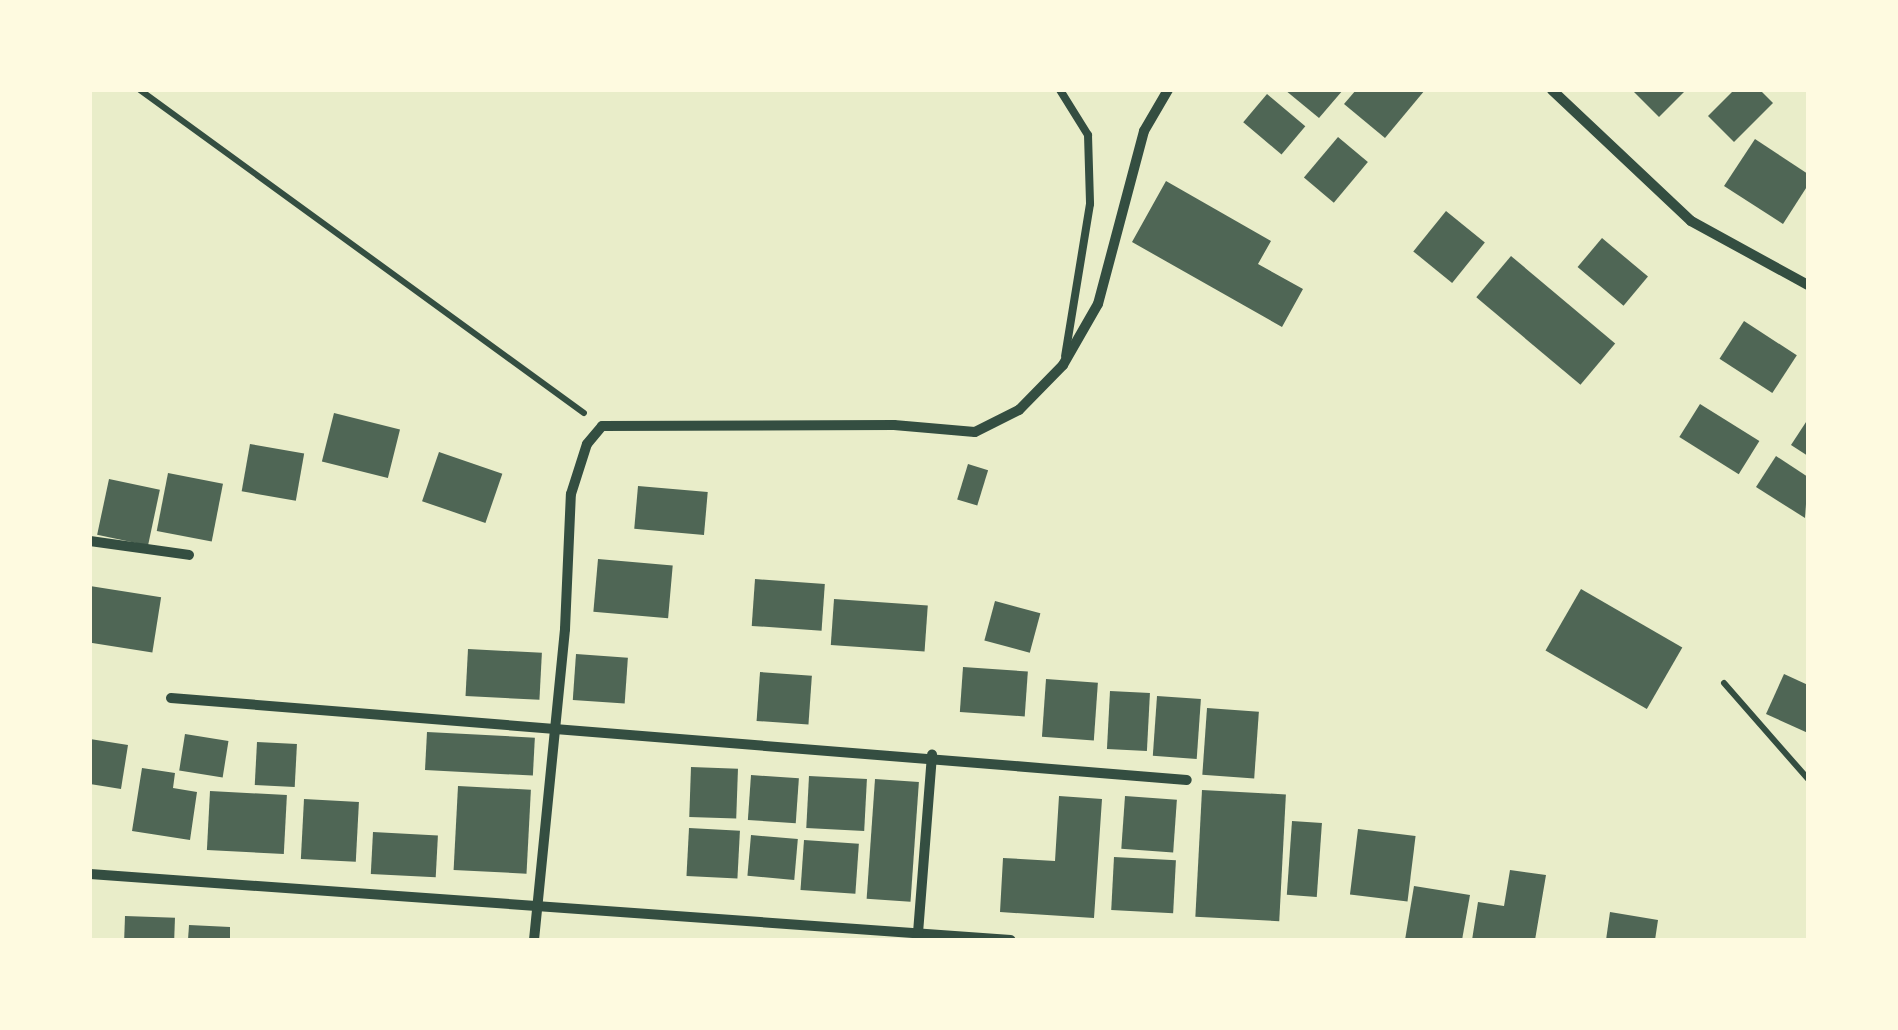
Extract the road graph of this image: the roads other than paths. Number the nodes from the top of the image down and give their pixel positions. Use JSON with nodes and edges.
{"nodes":[{"id":1,"x":1060,"y":90,"type":"edge"},
{"id":2,"x":1168,"y":90,"type":"edge"},
{"id":3,"x":1552,"y":90,"type":"edge"},
{"id":4,"x":1808,"y":285,"type":"edge"},
{"id":5,"x":1063,"y":365,"type":"junction"},
{"id":6,"x":90,"y":540,"type":"edge"},
{"id":7,"x":189,"y":555,"type":"dead end"},
{"id":8,"x":171,"y":698,"type":"dead end"},
{"id":9,"x":556,"y":726,"type":"junction"},
{"id":10,"x":932,"y":755,"type":"junction"},
{"id":11,"x":1187,"y":780,"type":"dead end"},
{"id":12,"x":90,"y":874,"type":"edge"},
{"id":13,"x":537,"y":904,"type":"junction"},
{"id":14,"x":918,"y":933,"type":"junction"},
{"id":15,"x":534,"y":940,"type":"edge"},
{"id":16,"x":1011,"y":940,"type":"edge"}],
"edges":[{"from":1,"to":5,"type":"lane"},
{"from":2,"to":5,"type":"street"},
{"from":3,"to":4,"type":"street"},
{"from":5,"to":9,"type":"street"},
{"from":6,"to":7,"type":"street"},
{"from":8,"to":9,"type":"street"},
{"from":9,"to":10,"type":"street"},
{"from":9,"to":13,"type":"street"},
{"from":10,"to":11,"type":"street"},
{"from":10,"to":14,"type":"street"},
{"from":12,"to":13,"type":"street"},
{"from":13,"to":14,"type":"street"},
{"from":13,"to":15,"type":"street"},
{"from":14,"to":16,"type":"street"}]}
